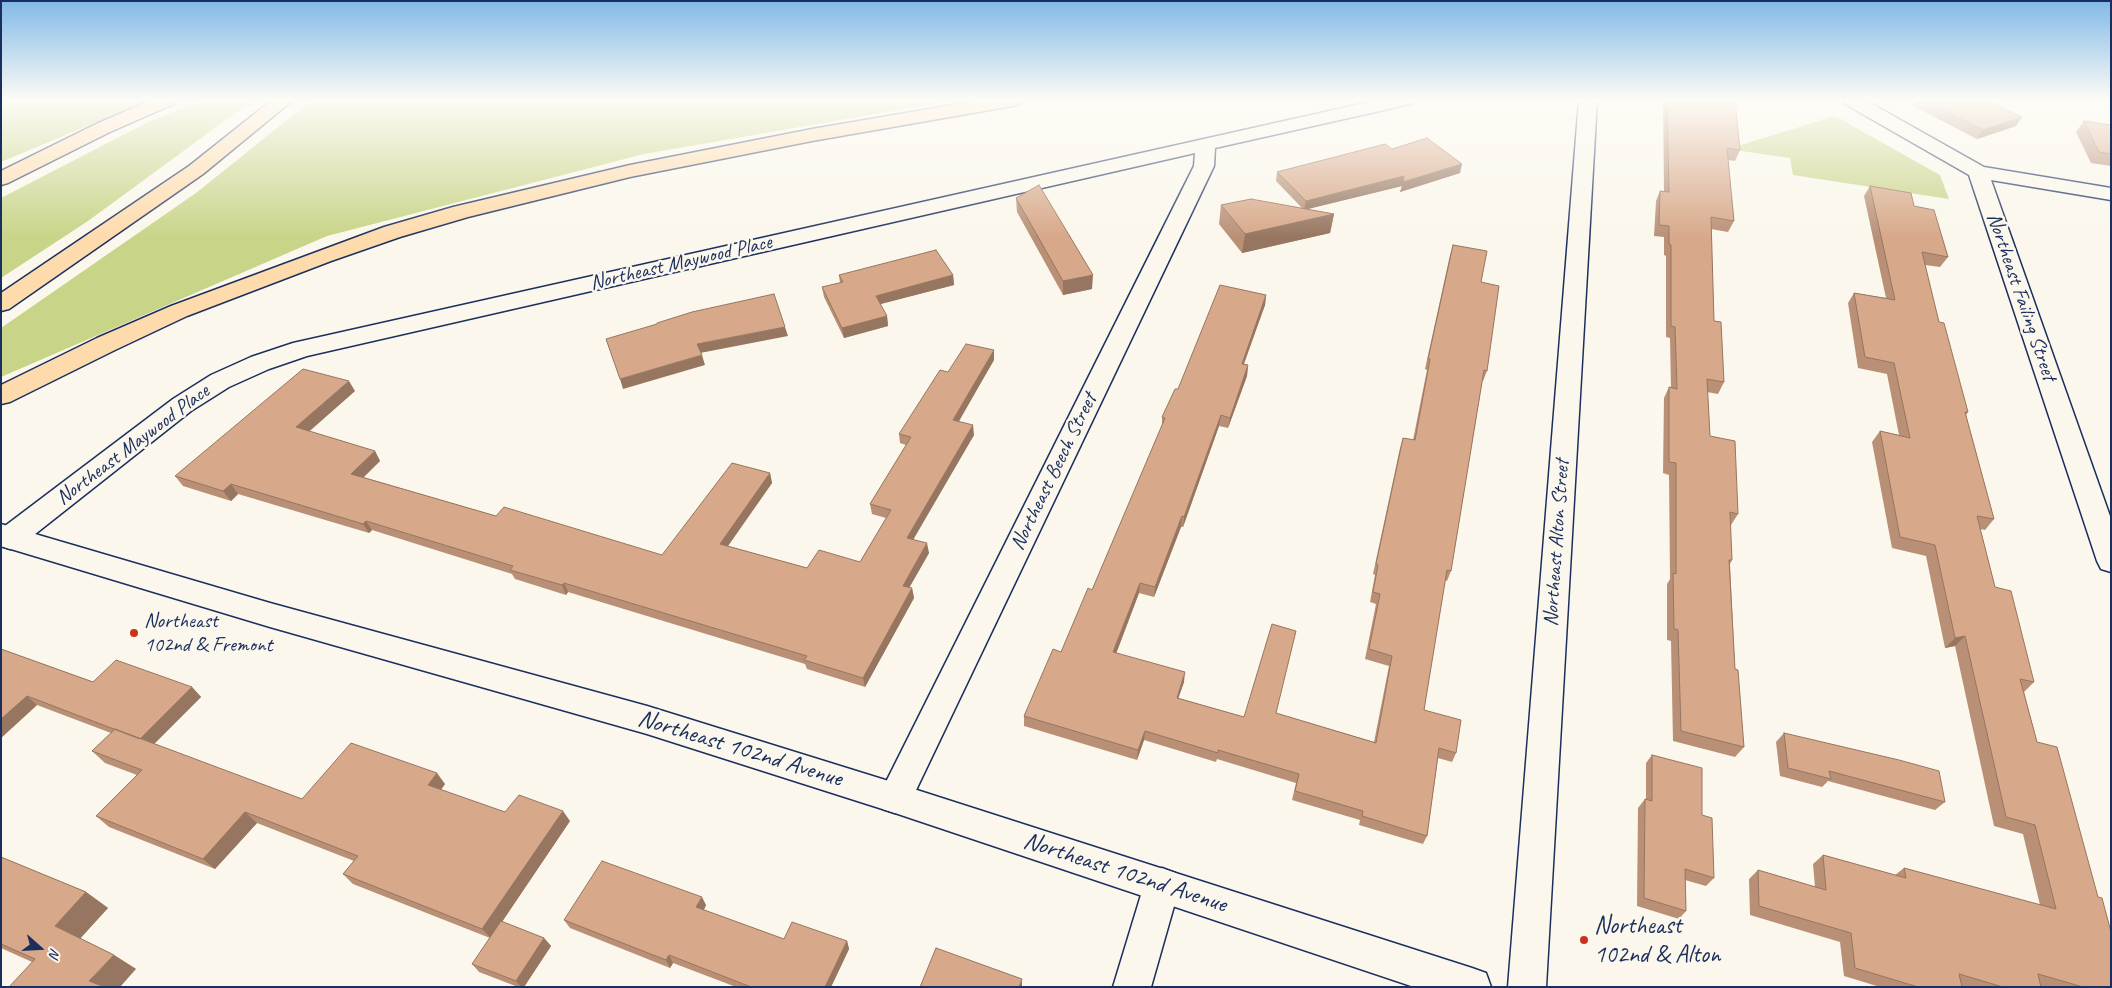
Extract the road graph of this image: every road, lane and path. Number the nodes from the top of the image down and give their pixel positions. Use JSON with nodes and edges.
{"nodes":[{"id":1,"x":67,"y":146,"type":"edge"},
{"id":2,"x":226,"y":146,"type":"edge"},
{"id":3,"x":754,"y":146,"type":"edge"},
{"id":4,"x":1196,"y":146,"type":"edge"},
{"id":5,"x":1205,"y":146,"type":"edge"},
{"id":6,"x":1585,"y":146,"type":"edge"},
{"id":7,"x":1933,"y":146,"type":"edge"},
{"id":8,"x":1978,"y":172,"type":"junction"},
{"id":9,"x":1,"y":179,"type":"edge"},
{"id":10,"x":2111,"y":194,"type":"edge"},
{"id":11,"x":1,"y":304,"type":"edge"},
{"id":12,"x":1,"y":396,"type":"edge"},
{"id":13,"x":4,"y":539,"type":"edge"},
{"id":14,"x":2111,"y":561,"type":"edge"},
{"id":15,"x":895,"y":798,"type":"junction"},
{"id":16,"x":1162,"y":885,"type":"junction"},
{"id":17,"x":1132,"y":987,"type":"edge"},
{"id":18,"x":1472,"y":987,"type":"edge"},
{"id":19,"x":1527,"y":987,"type":"edge"}],
"edges":[{"from":1,"to":9,"type":"highway"},
{"from":2,"to":11,"type":"highway"},
{"from":3,"to":12,"type":"highway"},
{"from":4,"to":13,"type":"street","name":"Northeast Maywood Place"},
{"from":5,"to":15,"type":"street","name":"Northeast Beech Street"},
{"from":6,"to":19,"type":"street","name":"Northeast Alton Street"},
{"from":7,"to":8,"type":"street"},
{"from":8,"to":10,"type":"street"},
{"from":8,"to":14,"type":"street","name":"Northeast Failing Street"},
{"from":13,"to":15,"type":"street","name":"Northeast 102nd Avenue"},
{"from":15,"to":16,"type":"street","name":"Northeast 102nd Avenue"},
{"from":16,"to":17,"type":"street"},
{"from":16,"to":18,"type":"street","name":"Northeast 102nd Avenue"}]}
